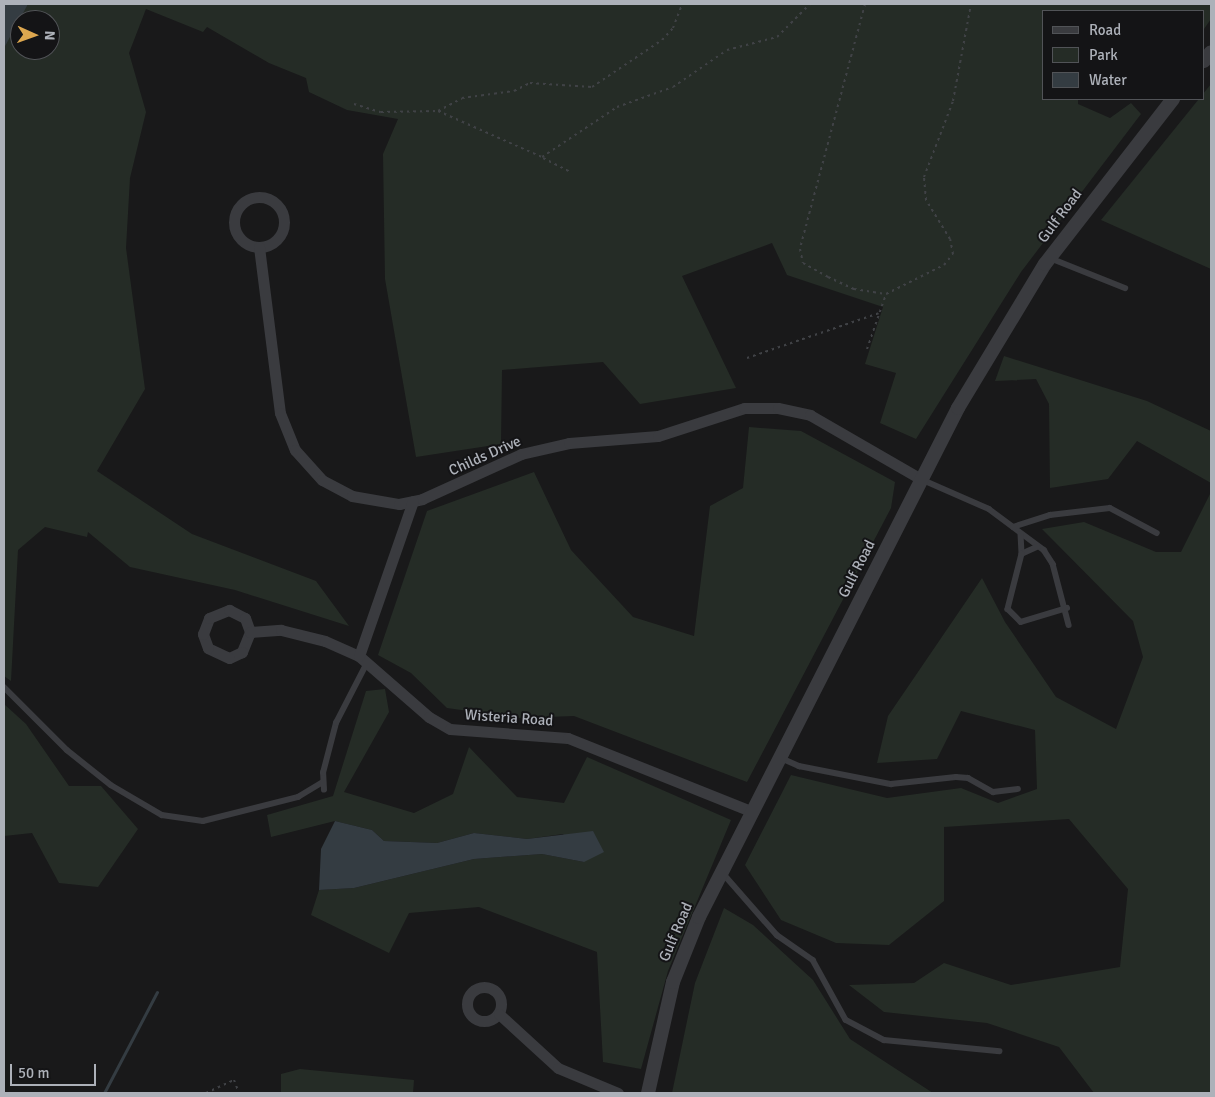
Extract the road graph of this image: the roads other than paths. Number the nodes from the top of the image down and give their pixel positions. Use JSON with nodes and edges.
{"nodes":[{"id":1,"x":1172,"y":100,"type":"edge"},
{"id":2,"x":259,"y":247,"type":"junction"},
{"id":3,"x":1050,"y":258,"type":"junction"},
{"id":4,"x":1125,"y":288,"type":"dead end"},
{"id":5,"x":921,"y":479,"type":"junction"},
{"id":6,"x":413,"y":501,"type":"junction"},
{"id":7,"x":1013,"y":527,"type":"junction"},
{"id":8,"x":1157,"y":533,"type":"dead end"},
{"id":9,"x":1021,"y":534,"type":"junction"},
{"id":10,"x":1038,"y":546,"type":"junction"},
{"id":11,"x":1022,"y":554,"type":"junction"},
{"id":12,"x":1067,"y":608,"type":"junction"},
{"id":13,"x":1069,"y":625,"type":"dead end"},
{"id":14,"x":250,"y":632,"type":"junction"},
{"id":15,"x":363,"y":659,"type":"junction"},
{"id":16,"x":4,"y":687,"type":"edge"},
{"id":17,"x":780,"y":757,"type":"junction"},
{"id":18,"x":323,"y":782,"type":"junction"},
{"id":19,"x":324,"y":790,"type":"dead end"},
{"id":20,"x":1018,"y":790,"type":"dead end"},
{"id":21,"x":753,"y":812,"type":"junction"},
{"id":22,"x":722,"y":872,"type":"junction"},
{"id":23,"x":499,"y":1014,"type":"dead end"},
{"id":24,"x":999,"y":1051,"type":"dead end"},
{"id":25,"x":618,"y":1093,"type":"edge"},
{"id":26,"x":648,"y":1093,"type":"edge"}],
"edges":[{"from":1,"to":3,"type":"street","name":"Gulf Road"},
{"from":2,"to":2,"type":"street"},
{"from":2,"to":6,"type":"street","name":"Childs Drive"},
{"from":3,"to":4,"type":"lane"},
{"from":3,"to":5,"type":"street","name":"Gulf Road"},
{"from":5,"to":6,"type":"street","name":"Childs Drive"},
{"from":5,"to":7,"type":"lane"},
{"from":5,"to":17,"type":"street","name":"Gulf Road"},
{"from":6,"to":15,"type":"street"},
{"from":7,"to":8,"type":"lane"},
{"from":7,"to":9,"type":"lane"},
{"from":9,"to":10,"type":"lane"},
{"from":9,"to":11,"type":"lane"},
{"from":10,"to":11,"type":"lane"},
{"from":10,"to":12,"type":"lane"},
{"from":11,"to":12,"type":"lane"},
{"from":12,"to":13,"type":"lane"},
{"from":14,"to":14,"type":"street"},
{"from":14,"to":15,"type":"street","name":"Wisteria Road"},
{"from":15,"to":18,"type":"lane"},
{"from":15,"to":21,"type":"street","name":"Wisteria Road"},
{"from":16,"to":18,"type":"lane"},
{"from":17,"to":20,"type":"lane"},
{"from":17,"to":21,"type":"street","name":"Gulf Road"},
{"from":18,"to":19,"type":"lane"},
{"from":21,"to":22,"type":"street","name":"Gulf Road"},
{"from":22,"to":24,"type":"lane"},
{"from":22,"to":26,"type":"street","name":"Gulf Road"},
{"from":23,"to":25,"type":"street"}]}
